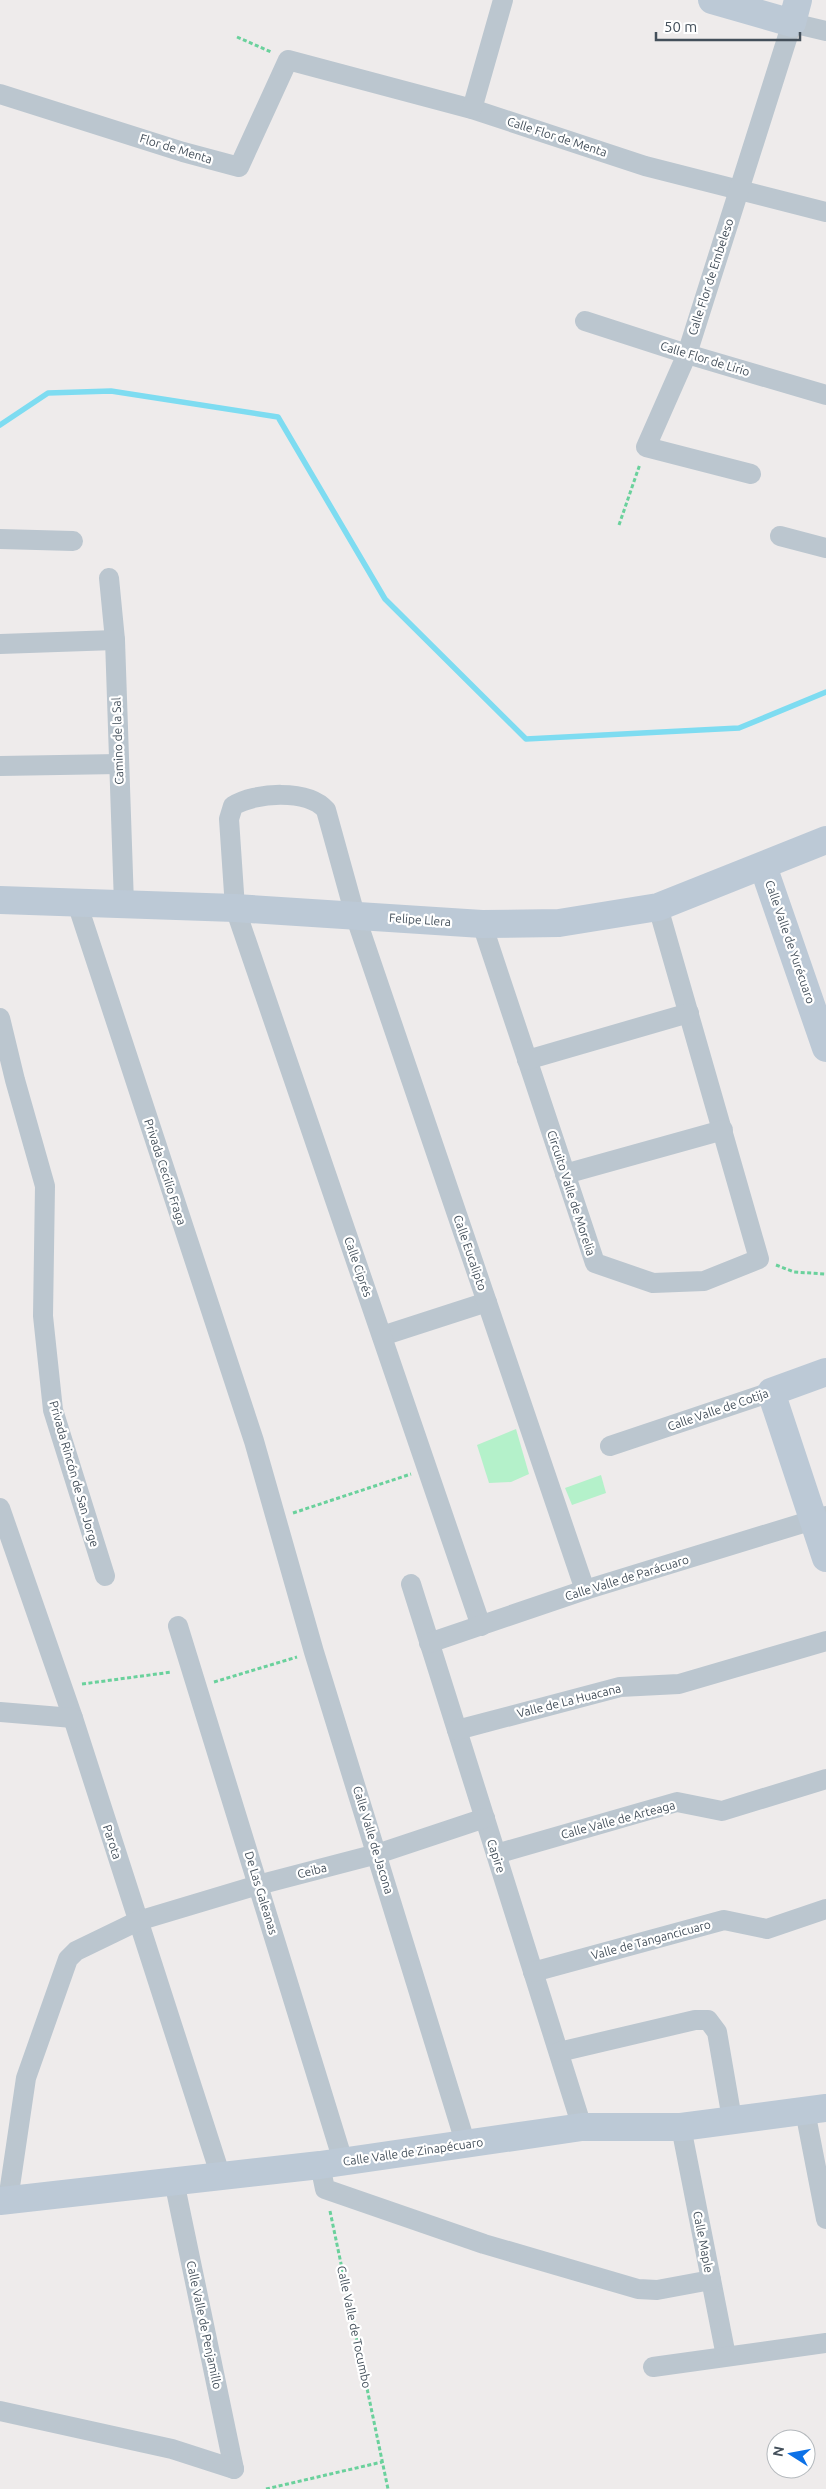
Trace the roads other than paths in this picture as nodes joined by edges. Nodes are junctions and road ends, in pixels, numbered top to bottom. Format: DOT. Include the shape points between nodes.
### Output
graph roads {
  1 [pos="502,0"];
  2 [pos="712,0"];
  3 [pos="795,11"];
  4 [pos="826,31"];
  5 [pos="288,60"];
  6 [pos="0,94"];
  7 [pos="472,109"];
  8 [pos="740,189"];
  9 [pos="826,212"];
  10 [pos="585,321"];
  11 [pos="687,354"];
  12 [pos="826,395"];
  13 [pos="751,474"];
  14 [pos="780,536"];
  15 [pos="0,539"];
  16 [pos="73,541"];
  17 [pos="826,548"];
  18 [pos="109,578"];
  19 [pos="115,640"];
  20 [pos="0,644"];
  21 [pos="119,764"];
  22 [pos="0,766"];
  23 [pos="826,840"];
  24 [pos="763,866"];
  25 [pos="0,900"];
  26 [pos="77,903"];
  27 [pos="124,904"];
  28 [pos="658,907"];
  29 [pos="235,908"];
  30 [pos="355,915"];
  31 [pos="482,924"];
  32 [pos="689,1013"];
  33 [pos="0,1018"];
  34 [pos="825,1042"];
  35 [pos="527,1060"];
  36 [pos="723,1130"];
  37 [pos="565,1174"];
  38 [pos="487,1302"];
  39 [pos="382,1336"];
  40 [pos="826,1372"];
  41 [pos="771,1392"];
  42 [pos="610,1446"];
  43 [pos="0,1508"];
  44 [pos="276,1518"];
  45 [pos="820,1518"];
  46 [pos="826,1558"];
  47 [pos="105,1576"];
  48 [pos="411,1584"];
  49 [pos="585,1590"];
  50 [pos="178,1626"];
  51 [pos="481,1626"];
  52 [pos="826,1641"];
  53 [pos="429,1643"];
  54 [pos="0,1712"];
  55 [pos="73,1718"];
  56 [pos="457,1730"];
  57 [pos="826,1779"];
  58 [pos="484,1818"];
  59 [pos="378,1854"];
  60 [pos="496,1854"];
  61 [pos="258,1885"];
  62 [pos="826,1909"];
  63 [pos="138,1921"];
  64 [pos="533,1972"];
  65 [pos="559,2052"];
  66 [pos="815,2110"];
  67 [pos="732,2120"];
  68 [pos="681,2127"];
  69 [pos="582,2128"];
  70 [pos="466,2145"];
  71 [pos="330,2172"];
  72 [pos="221,2177"];
  73 [pos="174,2181"];
  74 [pos="4,2200"];
  75 [pos="826,2219"];
  76 [pos="711,2280"];
  77 [pos="826,2343"];
  78 [pos="726,2356"];
  79 [pos="652,2367"];
  80 [pos="0,2411"];
  1 -- 7 [label="street"];
  2 -- 3 [label="street"];
  3 -- 4 [label="street"];
  3 -- 8 [label="street, Calle Flor de Embeleso"];
  5 -- 6 [label="street, Flor de Menta" via="239,167"];
  5 -- 7 [label="street, Calle Flor de Menta"];
  7 -- 8 [label="street, Calle Flor de Menta" via="645,166"];
  8 -- 9 [label="street, Calle Flor de Menta"];
  8 -- 11 [label="street, Calle Flor de Embeleso"];
  10 -- 11 [label="street, Calle Flor de Lirio"];
  11 -- 12 [label="street, Calle Flor de Lirio"];
  11 -- 13 [label="street, Calle Flor de Embeleso" via="646,447"];
  14 -- 17 [label="street"];
  15 -- 16 [label="street"];
  18 -- 19 [label="street, Camino de la Sal"];
  19 -- 20 [label="street"];
  19 -- 21 [label="street, Camino de la Sal"];
  21 -- 22 [label="street"];
  21 -- 27 [label="street, Camino de la Sal"];
  23 -- 24 [label="street, Felipe Llera"];
  24 -- 28 [label="street, Felipe Llera"];
  24 -- 34 [label="street, Calle Valle de Yurécuaro"];
  25 -- 26 [label="street, Felipe Llera"];
  26 -- 27 [label="street, Felipe Llera"];
  26 -- 44 [label="street, Privada Cecilio Fraga" via="254,1441"];
  27 -- 29 [label="street, Felipe Llera"];
  28 -- 31 [label="street, Felipe Llera" via="559,922"];
  28 -- 32 [label="street"];
  29 -- 30 [label="street, Felipe Llera"];
  29 -- 30 [label="street, Calle Ciprés" via="229,819 233,806 242,800 278,794 320,803 326,810"];
  29 -- 39 [label="street, Calle Ciprés"];
  30 -- 31 [label="street, Felipe Llera"];
  30 -- 38 [label="street, Calle Eucalipto"];
  31 -- 35 [label="street, Circuito Valle de Morelia"];
  32 -- 35 [label="street"];
  32 -- 36 [label="street"];
  33 -- 47 [label="street, Privada Rincón de San Jorge" via="45,1186 43,1316 53,1410"];
  35 -- 37 [label="street, Circuito Valle de Morelia"];
  36 -- 37 [label="street"];
  36 -- 37 [label="street, Circuito Valle de Morelia" via="760,1259 704,1281 654,1283 595,1263"];
  38 -- 39 [label="street"];
  38 -- 49 [label="street, Calle Eucalipto"];
  39 -- 51 [label="street, Calle Ciprés"];
  40 -- 41 [label="street, Calle Valle de Cotija"];
  41 -- 42 [label="street, Calle Valle de Cotija"];
  41 -- 45 [label="street"];
  43 -- 55 [label="street, Parota"];
  44 -- 59 [label="street, Calle Valle de Jacona" via="314,1652"];
  45 -- 46 [label="street"];
  45 -- 49 [label="street, Calle Valle de Parácuaro"];
  48 -- 53 [label="street, Capire"];
  49 -- 51 [label="street, Calle Valle de Parácuaro"];
  50 -- 61 [label="street, De Las Galeanas"];
  51 -- 53 [label="street, Calle Valle de Parácuaro"];
  52 -- 56 [label="street, Valle de La Huacana" via="679,1684 620,1687"];
  53 -- 56 [label="street, Capire"];
  54 -- 55 [label="street"];
  55 -- 63 [label="street, Parota"];
  56 -- 58 [label="street, Capire"];
  57 -- 60 [label="street, Calle Valle de Arteaga" via="722,1811 677,1802"];
  58 -- 59 [label="street, Ceiba"];
  58 -- 60 [label="street, Capire"];
  59 -- 61 [label="street, Ceiba"];
  59 -- 70 [label="street, Calle Valle de Jacona"];
  60 -- 64 [label="street, Capire"];
  61 -- 63 [label="street, Ceiba"];
  61 -- 71 [label="street, De Las Galeanas"];
  62 -- 64 [label="street, Valle de Tangancicuaro" via="767,1929 724,1920"];
  63 -- 72 [label="street, Parota"];
  63 -- 74 [label="street, Ceiba" via="76,1951 68,1959 26,2078"];
  64 -- 65 [label="street, Capire"];
  65 -- 67 [label="street" via="695,2020 708,2020 717,2032"];
  65 -- 69 [label="street, Capire"];
  66 -- 67 [label="street, Calle Valle de Zinapécuaro"];
  66 -- 75 [label="street"];
  67 -- 68 [label="street, Calle Valle de Zinapécuaro"];
  68 -- 69 [label="street, Calle Valle de Zinapécuaro"];
  68 -- 76 [label="street, Calle Maple"];
  69 -- 70 [label="street, Calle Valle de Zinapécuaro"];
  70 -- 71 [label="street, Calle Valle de Zinapécuaro"];
  71 -- 72 [label="street, Calle Valle de Zinapécuaro"];
  71 -- 76 [label="street" via="484,2244 638,2289 657,2290"];
  72 -- 73 [label="street, Calle Valle de Zinapécuaro"];
  73 -- 74 [label="street, Calle Valle de Zinapécuaro"];
  73 -- 80 [label="street, Calle Valle de Penjamillo" via="234,2469 172,2449"];
  76 -- 78 [label="street, Calle Maple"];
  77 -- 78 [label="street"];
  78 -- 79 [label="street"];
}
